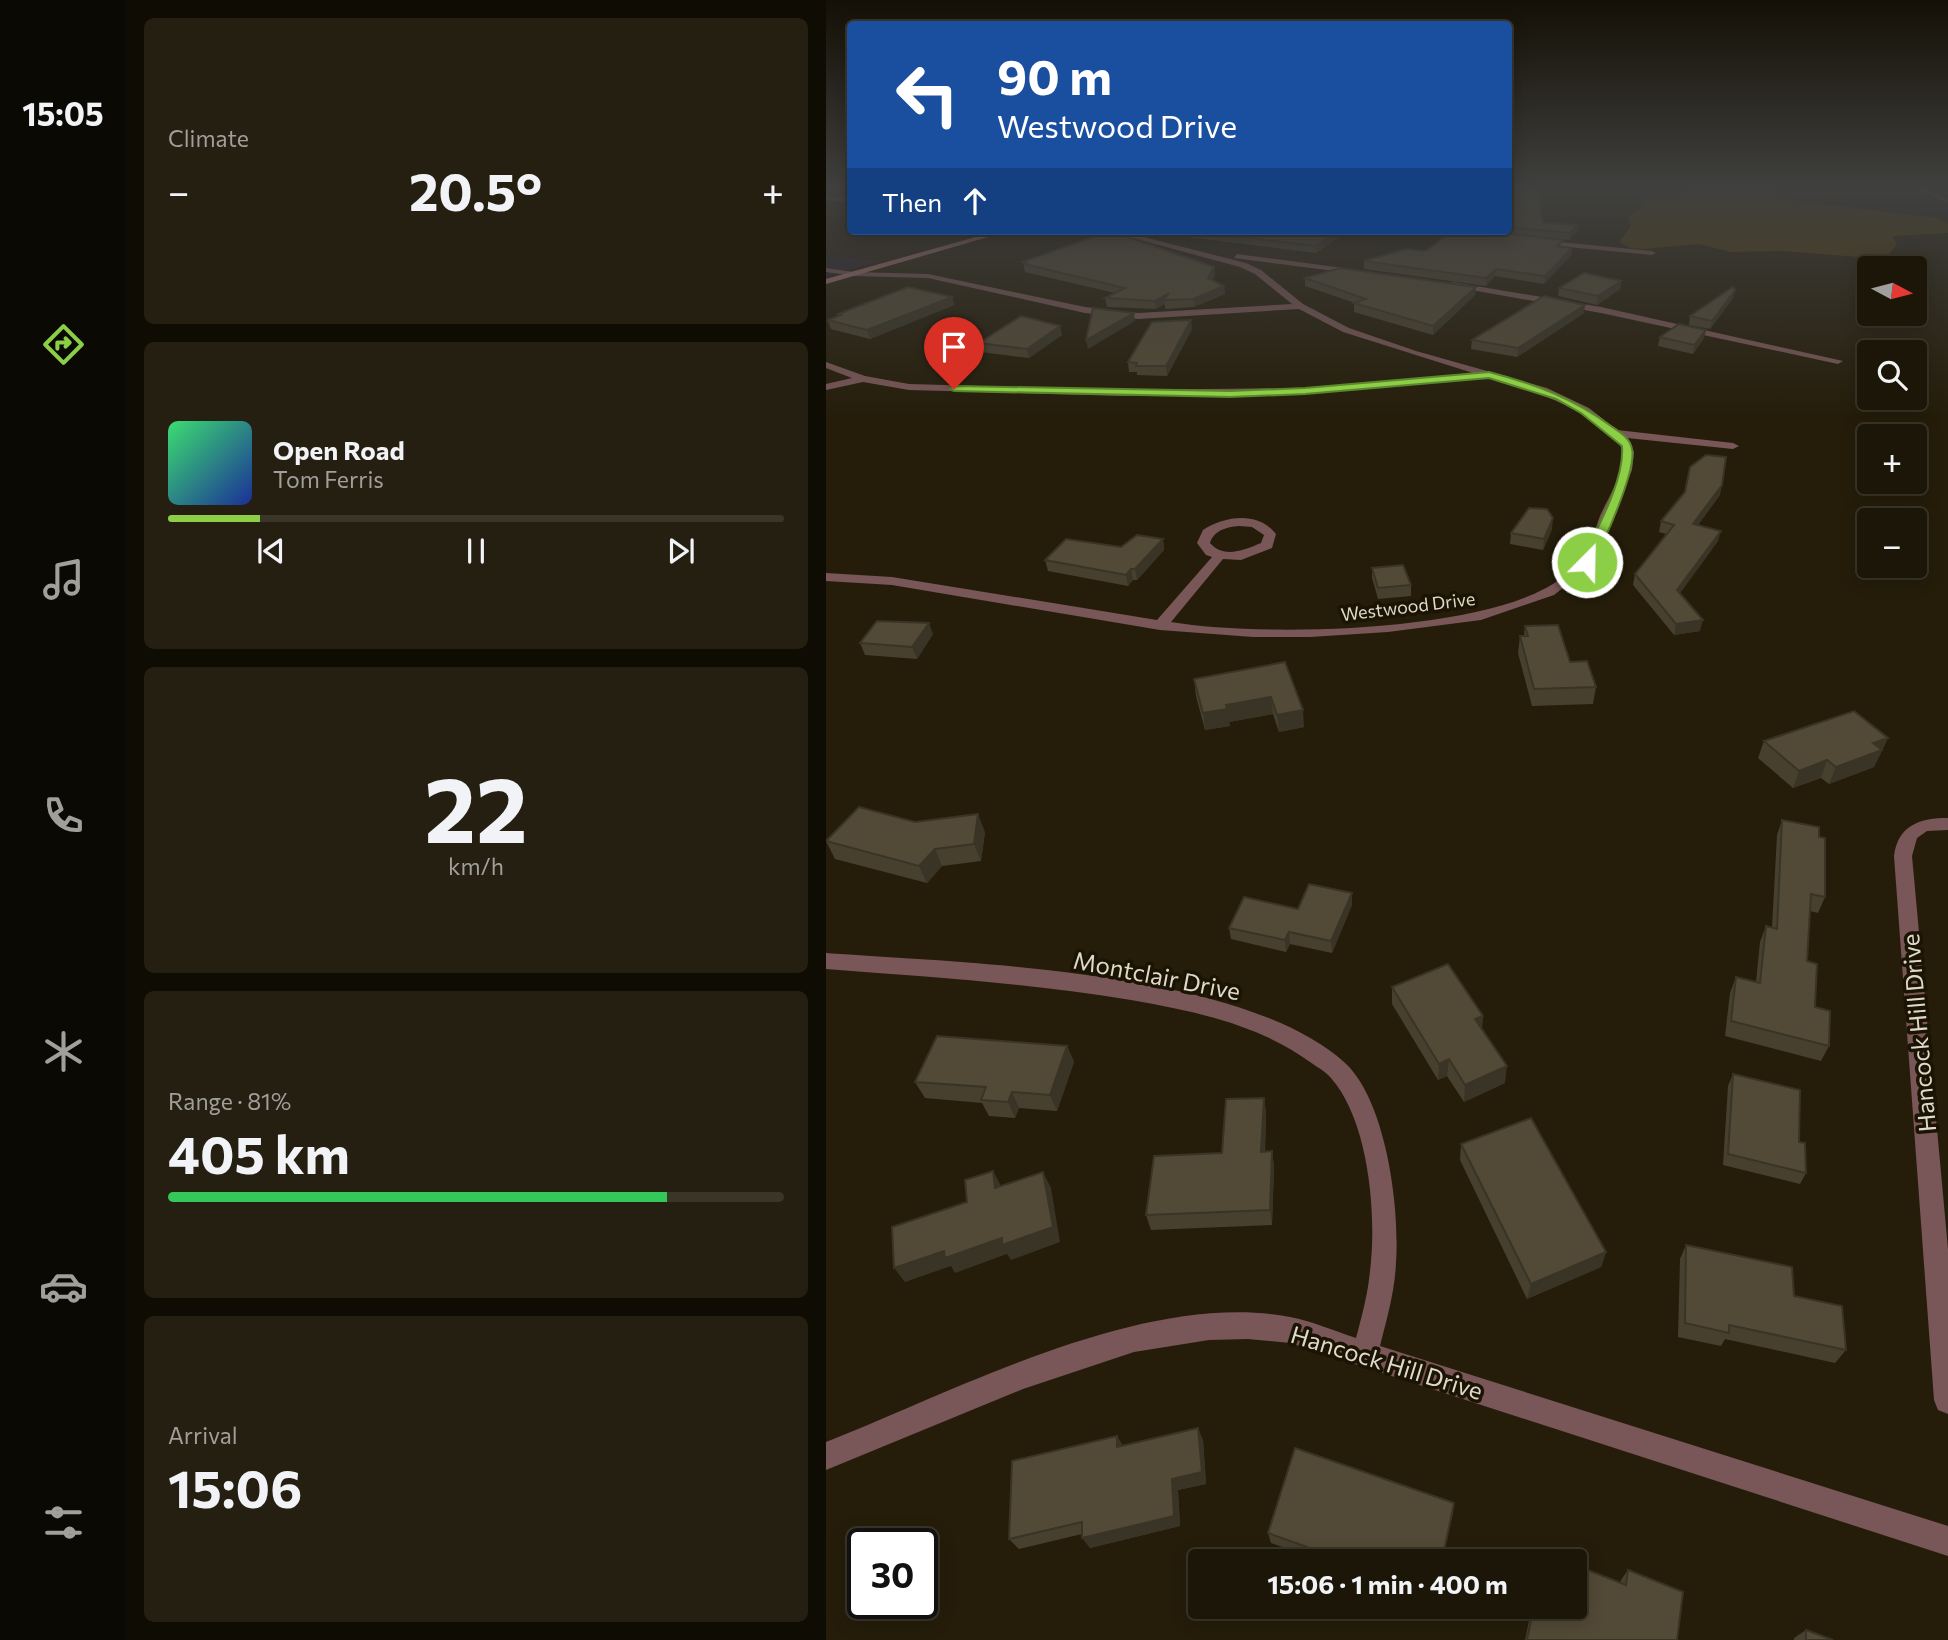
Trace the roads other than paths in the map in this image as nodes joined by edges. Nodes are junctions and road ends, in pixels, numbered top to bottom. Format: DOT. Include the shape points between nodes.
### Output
graph roads {
  1 [pos="891,264"];
  2 [pos="911,264"];
  3 [pos="1236,264"];
  4 [pos="1293,264"];
  5 [pos="826,270"];
  6 [pos="854,274"];
  7 [pos="1372,274"];
  8 [pos="928,276"];
  9 [pos="826,282"];
  10 [pos="1447,284"];
  11 [pos="1300,306"];
  12 [pos="1838,361"];
  13 [pos="826,365"];
  14 [pos="1489,375"];
  15 [pos="863,379"];
  16 [pos="826,387"];
  17 [pos="1614,433"];
  18 [pos="1733,446"];
  19 [pos="1220,555"];
  20 [pos="826,577"];
  21 [pos="1160,626"];
  22 [pos="1948,824"];
  23 [pos="826,961"];
  24 [pos="1364,1354"];
  25 [pos="1948,1400"];
  26 [pos="826,1456"];
  27 [pos="1948,1541"];
  1 -- 6 [label="main road"];
  2 -- 8 [label="street"];
  3 -- 11 [label="street, Westwood Drive" via="1251,268"];
  4 -- 7 [label="street"];
  5 -- 6 [label="lane"];
  6 -- 8 [label="street"];
  6 -- 9 [label="main road"];
  8 -- 11 [label="street" via="1126,315"];
  10 -- 12 [label="street" via="1601,310"];
  11 -- 14 [label="street, Westwood Drive" via="1358,335"];
  13 -- 15 [label="street"];
  14 -- 15 [label="street" via="1305,391 1202,394 909,387"];
  14 -- 17 [label="street, Westwood Drive" via="1559,397"];
  15 -- 16 [label="street"];
  17 -- 18 [label="street"];
  17 -- 21 [label="street, Westwood Drive" via="1627,446 1627,465 1587,562 1549,592 1529,601 1459,620 1351,631 1253,633"];
  19 -- 19 [label="street" via="1252,553 1267,545 1270,534 1252,523 1221,525 1203,538 1206,548"];
  19 -- 21 [label="street"];
  20 -- 21 [label="street, Westwood Drive" via="892,581"];
  22 -- 25 [label="street, Hancock Hill Drive" via="1912,832 1904,843 1903,856"];
  23 -- 24 [label="street, Montclair Drive" via="1138,993 1280,1031 1320,1055 1338,1071 1358,1105 1373,1145 1380,1183 1384,1262"];
  24 -- 26 [label="street, Hancock Hill Drive" via="1290,1331 1253,1325 1160,1331 1058,1361"];
  24 -- 27 [label="street, Hancock Hill Drive"];
}
